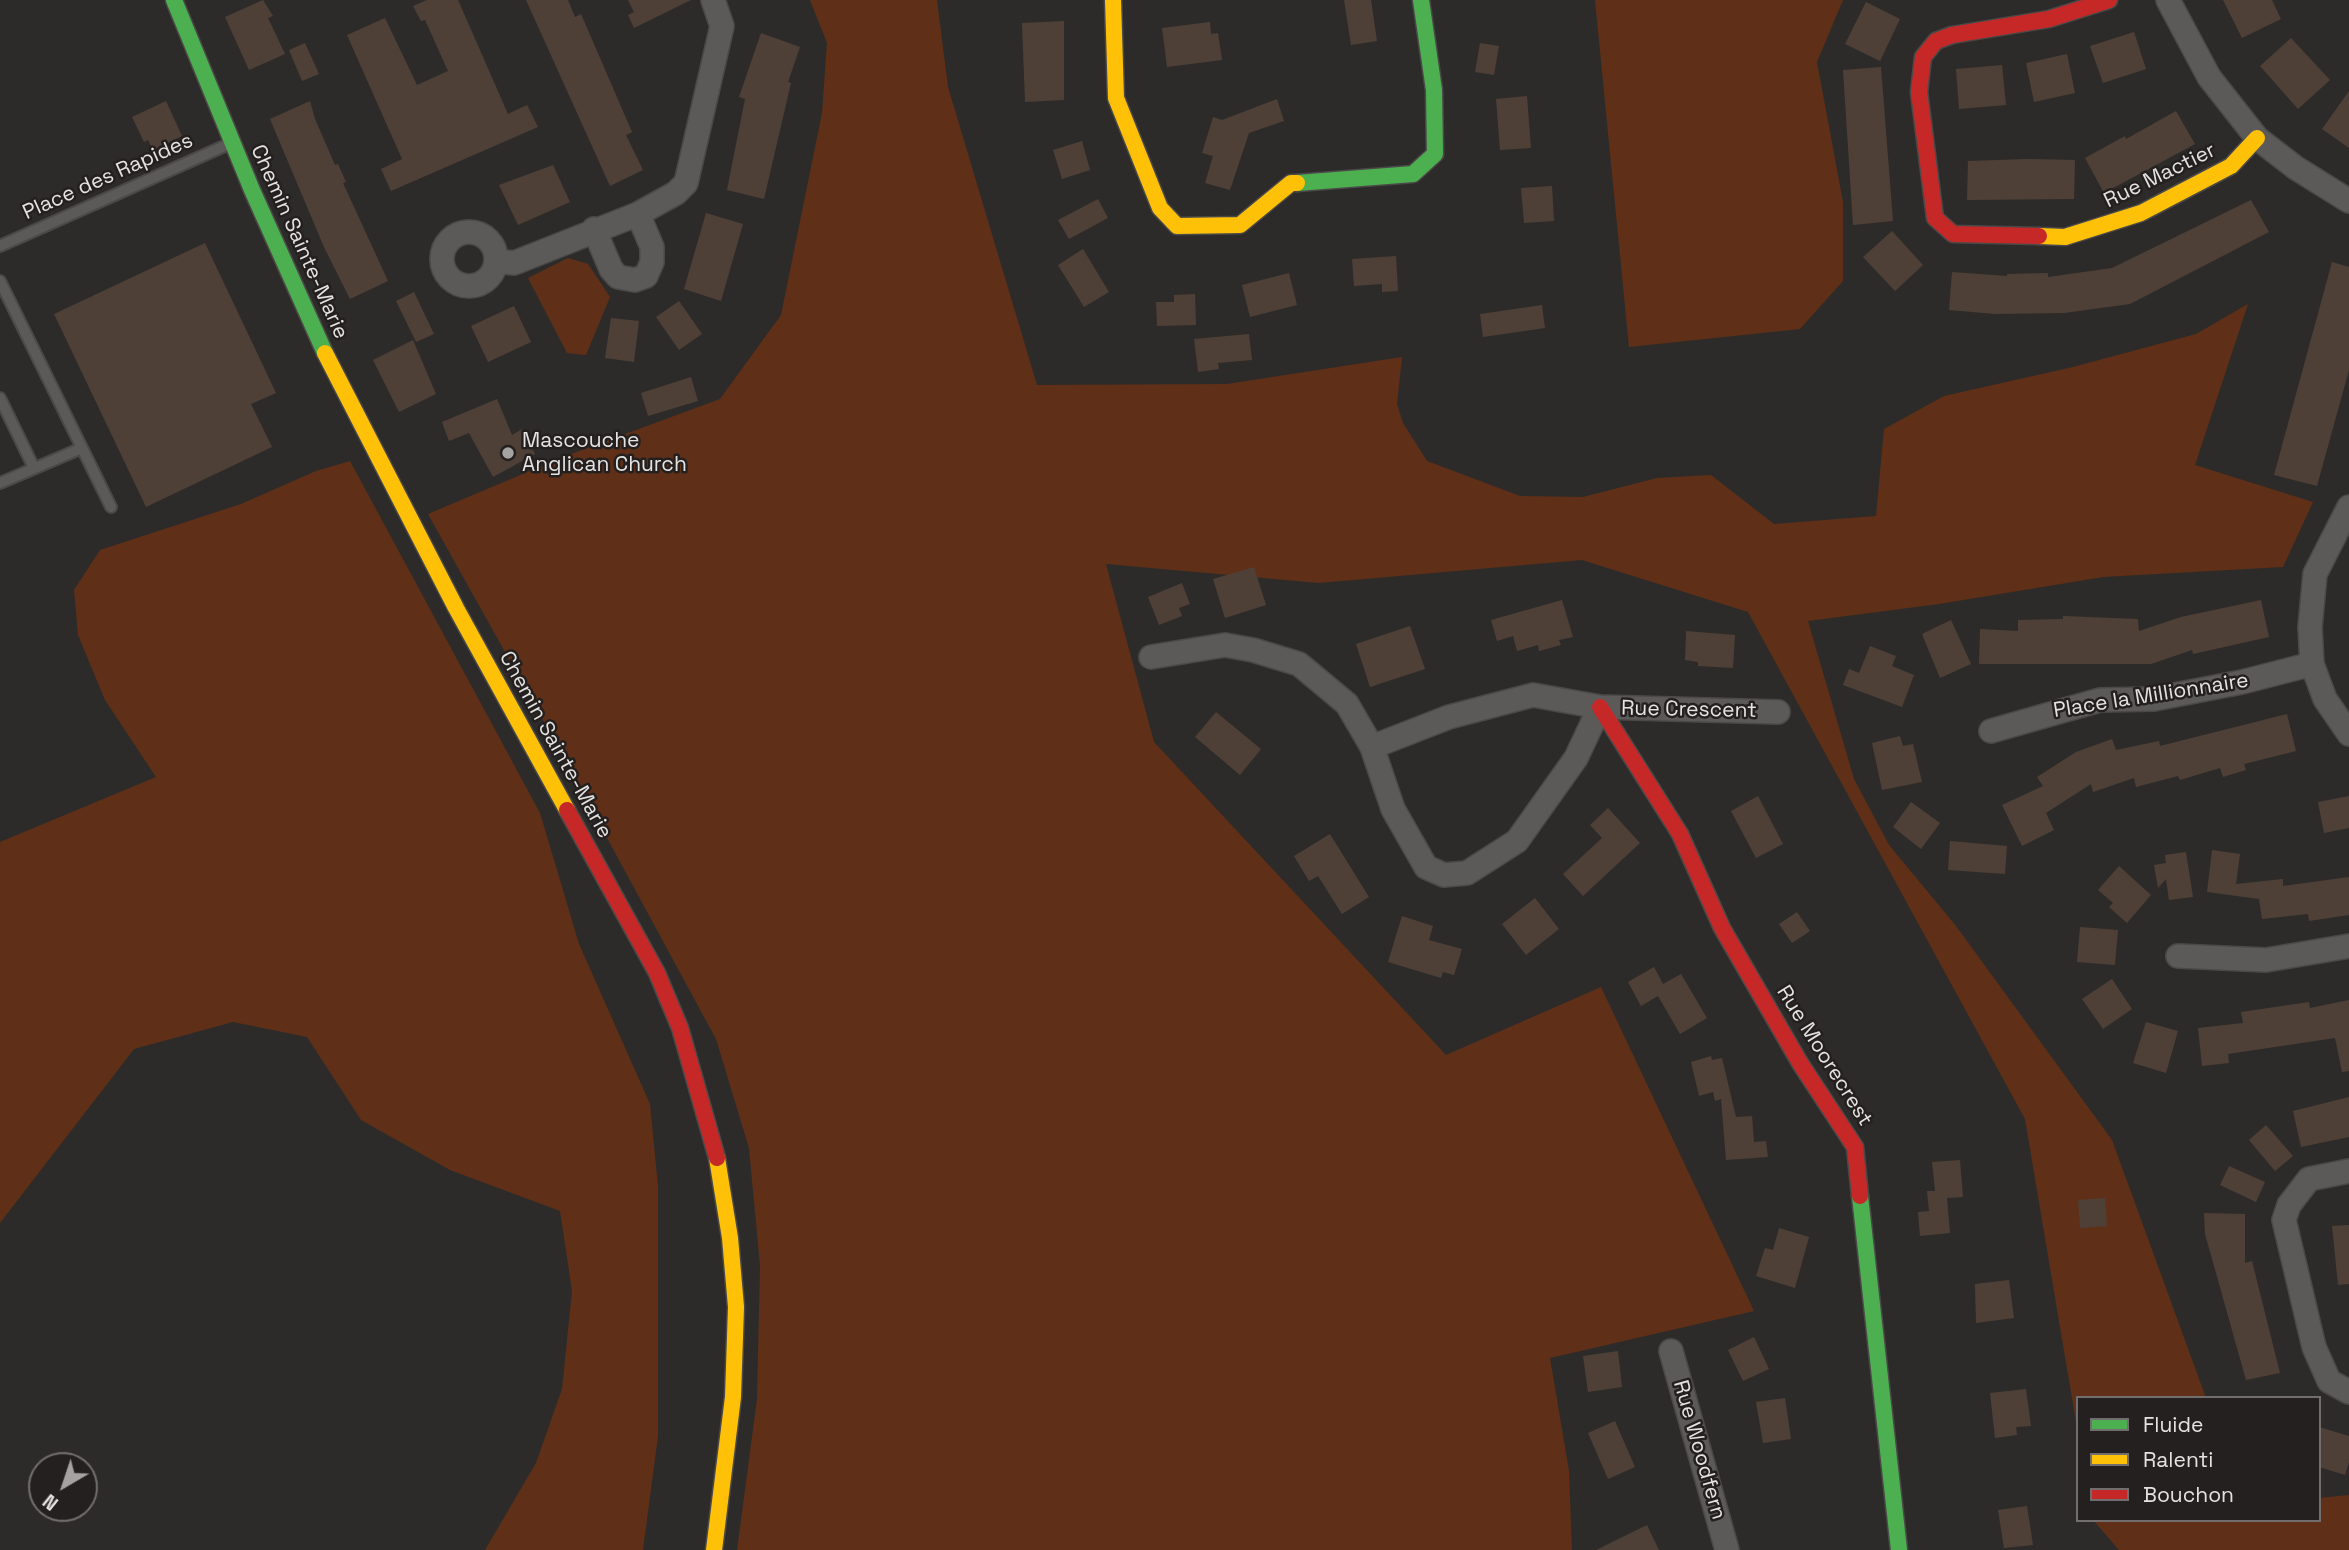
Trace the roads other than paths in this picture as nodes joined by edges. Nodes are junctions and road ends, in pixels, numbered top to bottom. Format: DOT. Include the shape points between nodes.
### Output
graph roads {
  1 [pos="174,0"];
  2 [pos="713,0"];
  3 [pos="1113,0"];
  4 [pos="1421,0"];
  5 [pos="2109,0"];
  6 [pos="2168,0"];
  7 [pos="2257,138"];
  8 [pos="232,143"];
  9 [pos="2349,201"];
  10 [pos="638,214"];
  11 [pos="594,229"];
  12 [pos="0,246"];
  13 [pos="496,261"];
  14 [pos="0,281"];
  15 [pos="0,398"];
  16 [pos="82,448"];
  17 [pos="34,468"];
  18 [pos="0,483"];
  19 [pos="111,507"];
  20 [pos="2349,507"];
  21 [pos="1151,657"];
  22 [pos="2312,664"];
  23 [pos="1600,707"];
  24 [pos="1778,712"];
  25 [pos="1991,731"];
  26 [pos="2349,734"];
  27 [pos="1372,747"];
  28 [pos="2349,946"];
  29 [pos="2178,956"];
  30 [pos="2349,1171"];
  31 [pos="1671,1351"];
  32 [pos="2349,1392"];
  33 [pos="714,1550"];
  34 [pos="1727,1550"];
  35 [pos="1899,1550"];
  1 -- 8 [label="street, Chemin Sainte-Marie"];
  2 -- 10 [label="street" via="722,26 686,183"];
  3 -- 4 [label="street" via="1116,98 1160,208 1177,226 1240,225 1291,183 1413,174 1434,154 1434,90"];
  5 -- 7 [label="street, Rue Mactier" via="2049,19 1952,35 1936,41 1923,57 1919,92 1935,218 1953,234 2065,237 2141,213 2231,166"];
  6 -- 7 [label="street" via="2209,77"];
  7 -- 9 [label="street"];
  8 -- 12 [label="lane, Place des Rapides"];
  8 -- 33 [label="street, Chemin Sainte-Marie" via="359,422 657,973 680,1028 717,1156 736,1307 733,1396"];
  10 -- 11 [label="street"];
  10 -- 11 [label="street" via="652,247 646,276 618,277"];
  11 -- 13 [label="street" via="514,263"];
  14 -- 16 [label="lane"];
  15 -- 17 [label="lane"];
  16 -- 17 [label="lane"];
  16 -- 19 [label="lane"];
  17 -- 18 [label="lane"];
  20 -- 22 [label="street" via="2315,574"];
  21 -- 27 [label="street, Rue Crescent" via="1225,645 1298,664 1347,704"];
  22 -- 25 [label="street, Place la Millionnaire" via="2154,699 2100,700"];
  22 -- 26 [label="street" via="2325,699"];
  23 -- 24 [label="street, Rue Crescent"];
  23 -- 27 [label="street, Rue Crescent" via="1533,695 1449,717"];
  23 -- 27 [label="street, Rue Crescent" via="1576,758 1517,841 1466,873 1444,875 1426,867 1393,809"];
  23 -- 35 [label="street, Rue Moorecrest" via="1680,834 1722,928 1855,1147"];
  28 -- 29 [label="street" via="2266,960"];
  30 -- 32 [label="street" via="2309,1180 2289,1205 2284,1220 2314,1347 2329,1381"];
  31 -- 34 [label="street, Rue Woodfern"];
}
